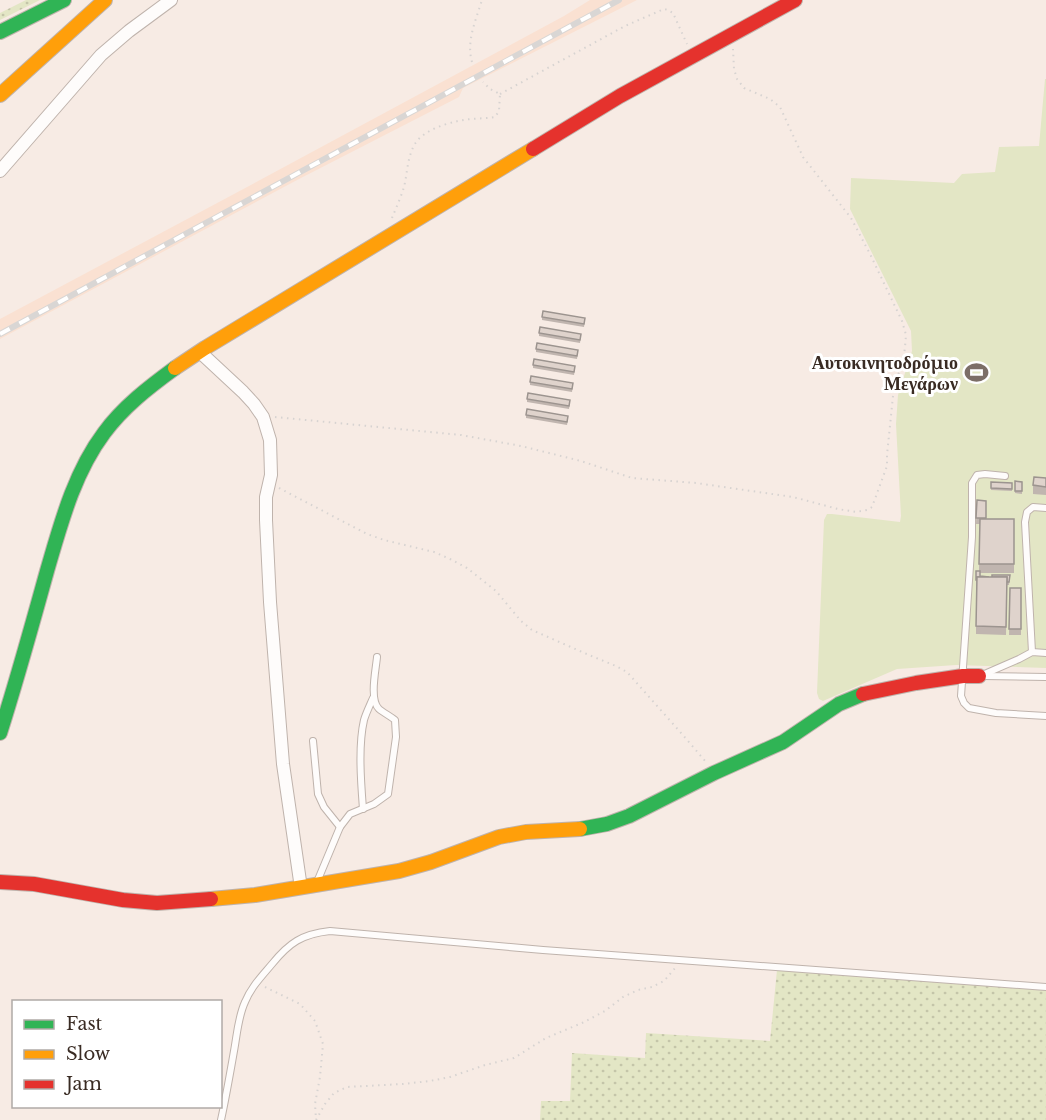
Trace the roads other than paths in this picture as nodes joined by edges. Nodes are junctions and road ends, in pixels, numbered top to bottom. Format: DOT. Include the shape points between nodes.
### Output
graph roads {
  1 [pos="64,0"];
  2 [pos="105,0"];
  3 [pos="171,0"];
  4 [pos="795,0"];
  5 [pos="0,32"];
  6 [pos="0,96"];
  7 [pos="2,164"];
  8 [pos="200,352"];
  9 [pos="1005,476"];
  10 [pos="1046,508"];
  11 [pos="1032,652"];
  12 [pos="1046,652"];
  13 [pos="377,657"];
  14 [pos="963,676"];
  15 [pos="980,676"];
  16 [pos="1046,677"];
  17 [pos="373,698"];
  18 [pos="1046,716"];
  19 [pos="0,733"];
  20 [pos="314,741"];
  21 [pos="363,809"];
  22 [pos="340,827"];
  23 [pos="0,882"];
  24 [pos="316,886"];
  25 [pos="301,888"];
  26 [pos="1046,987"];
  27 [pos="221,1120"];
  1 -- 5 [label="main road"];
  2 -- 6 [label="main road"];
  3 -- 7 [label="street" via="101,55"];
  4 -- 8 [label="main road" via="620,96"];
  8 -- 19 [label="main road" via="130,403 104,433 83,468 53,550"];
  8 -- 25 [label="street" via="243,392 263,417 270,440 267,557 283,764"];
  9 -- 14 [label="lane" via="976,475 972,483"];
  10 -- 11 [label="lane" via="1033,507 1025,522"];
  11 -- 12 [label="lane"];
  11 -- 15 [label="lane"];
  13 -- 17 [label="lane"];
  14 -- 15 [label="main road"];
  14 -- 18 [label="lane" via="962,696 969,708"];
  14 -- 24 [label="main road" via="866,692 839,704 783,742 608,824 514,833 399,871"];
  15 -- 16 [label="lane"];
  17 -- 21 [label="lane" via="364,720 362,742"];
  17 -- 21 [label="lane" via="377,708 394,720 396,737 388,794"];
  20 -- 22 [label="lane" via="318,794"];
  21 -- 22 [label="lane" via="350,814"];
  22 -- 24 [label="lane"];
  23 -- 25 [label="main road" via="34,884 141,903"];
  24 -- 25 [label="main road"];
  26 -- 27 [label="lane" via="315,932 281,953 245,1001"];
}
